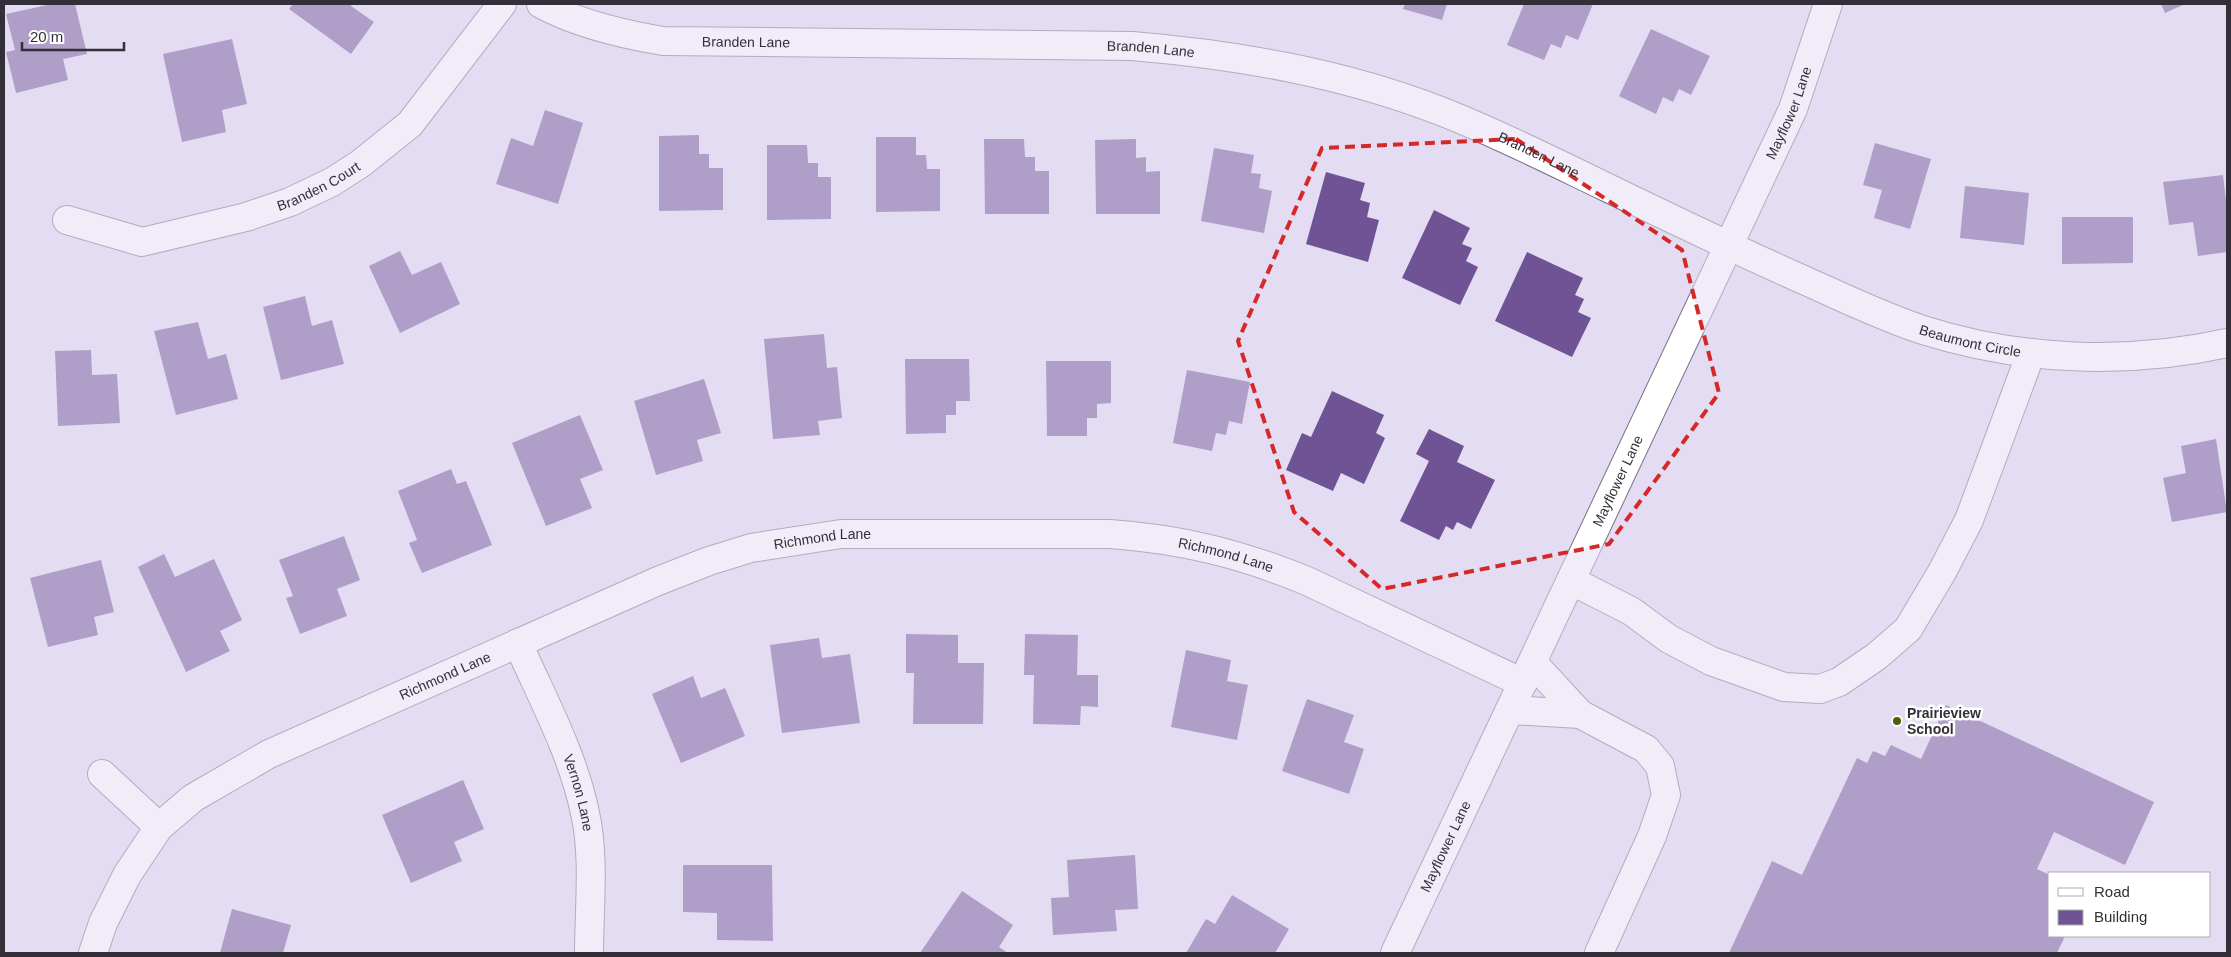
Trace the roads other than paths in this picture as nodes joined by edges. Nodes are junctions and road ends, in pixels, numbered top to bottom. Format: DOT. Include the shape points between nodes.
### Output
graph roads {
  1 [pos="502,4"];
  2 [pos="541,4"];
  3 [pos="1828,4"];
  4 [pos="67,220"];
  5 [pos="1730,247"];
  6 [pos="2227,343"];
  7 [pos="2031,353"];
  8 [pos="1572,581"];
  9 [pos="518,643"];
  10 [pos="1528,673"];
  11 [pos="1511,710"];
  12 [pos="1580,714"];
  13 [pos="102,774"];
  14 [pos="159,827"];
  15 [pos="93,953"];
  16 [pos="589,953"];
  17 [pos="1395,953"];
  18 [pos="1599,953"];
  1 -- 4 [label="street, Branden Court" via="410,124 332,182 290,202 246,217 142,242"];
  2 -- 5 [label="street, Branden Lane" via="591,25 663,41 1132,46 1203,52 1273,63 1358,83 1442,112 1529,150"];
  3 -- 5 [label="street, Mayflower Lane" via="1793,109"];
  5 -- 7 [label="street, Beaumont Circle" via="1917,328"];
  5 -- 8 [label="street, Mayflower Lane"];
  6 -- 7 [label="street, Beaumont Circle" via="2148,355 2081,357"];
  7 -- 8 [label="street" via="1969,520 1942,572 1908,629 1877,656 1839,682 1820,689 1784,687 1711,660 1669,639 1631,611"];
  8 -- 10 [label="street, Mayflower Lane"];
  9 -- 10 [label="street, Richmond Lane" via="709,561 751,548 800,539 874,532 1110,534 1214,548 1273,567"];
  9 -- 14 [label="street, Richmond Lane" via="268,754 193,798"];
  9 -- 16 [label="street, Vernon Lane" via="565,751 586,814"];
  10 -- 11 [label="street, Mayflower Lane"];
  10 -- 12 [label="street"];
  11 -- 12 [label="street"];
  11 -- 17 [label="street, Mayflower Lane"];
  12 -- 18 [label="street" via="1646,749 1660,766 1666,795 1652,836"];
  13 -- 14 [label="street"];
  14 -- 15 [label="street, Richmond Lane" via="127,875 103,923"];
}
